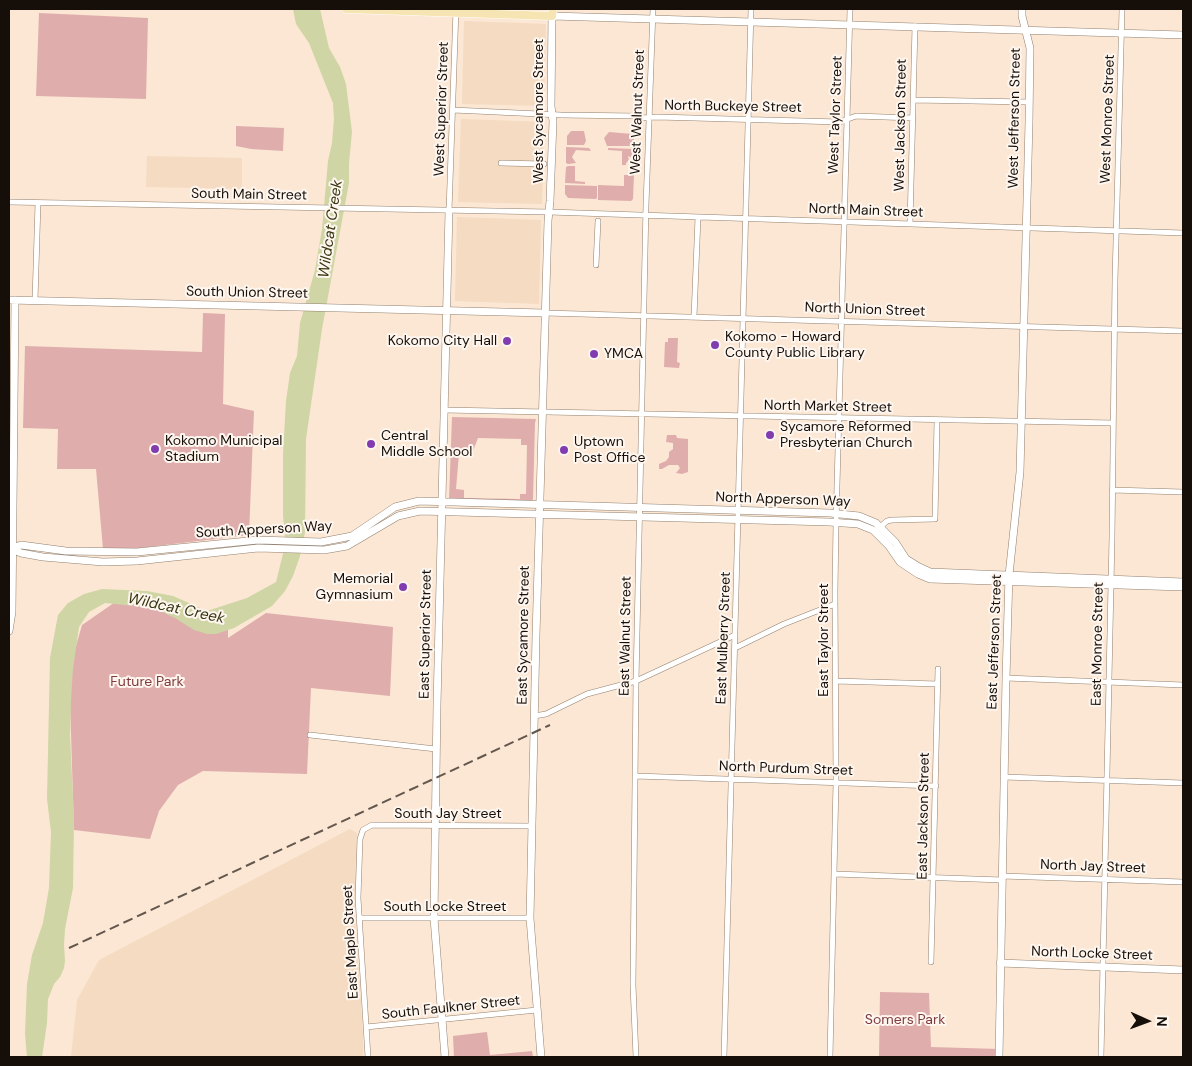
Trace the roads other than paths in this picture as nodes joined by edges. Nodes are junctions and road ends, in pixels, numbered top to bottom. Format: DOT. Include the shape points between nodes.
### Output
graph roads {
  1 [pos="346,9"];
  2 [pos="527,9"];
  3 [pos="653,9"];
  4 [pos="751,9"];
  5 [pos="850,9"];
  6 [pos="1022,9"];
  7 [pos="1122,9"];
  8 [pos="456,10"];
  9 [pos="552,12"];
  10 [pos="515,15"];
  11 [pos="652,19"];
  12 [pos="751,21"];
  13 [pos="850,24"];
  14 [pos="915,26"];
  15 [pos="1025,30"];
  16 [pos="1121,32"];
  17 [pos="1183,35"];
  18 [pos="913,100"];
  19 [pos="1029,102"];
  20 [pos="453,110"];
  21 [pos="552,114"];
  22 [pos="650,116"];
  23 [pos="913,118"];
  24 [pos="748,119"];
  25 [pos="847,120"];
  26 [pos="501,164"];
  27 [pos="544,164"];
  28 [pos="9,202"];
  29 [pos="38,203"];
  30 [pos="450,210"];
  31 [pos="549,212"];
  32 [pos="646,216"];
  33 [pos="698,218"];
  34 [pos="746,219"];
  35 [pos="598,221"];
  36 [pos="844,222"];
  37 [pos="910,224"];
  38 [pos="1025,228"];
  39 [pos="1116,231"];
  40 [pos="1183,233"];
  41 [pos="596,265"];
  42 [pos="12,300"];
  43 [pos="35,300"];
  44 [pos="447,311"];
  45 [pos="545,314"];
  46 [pos="644,316"];
  47 [pos="694,317"];
  48 [pos="744,318"];
  49 [pos="842,321"];
  50 [pos="1023,326"];
  51 [pos="1115,329"];
  52 [pos="1183,331"];
  53 [pos="444,410"];
  54 [pos="542,412"];
  55 [pos="642,414"];
  56 [pos="741,417"];
  57 [pos="839,419"];
  58 [pos="937,420"];
  59 [pos="1021,422"];
  60 [pos="1113,423"];
  61 [pos="11,425"];
  62 [pos="1112,490"];
  63 [pos="1183,492"];
  64 [pos="442,502"];
  65 [pos="540,505"];
  66 [pos="639,508"];
  67 [pos="738,510"];
  68 [pos="442,511"];
  69 [pos="836,513"];
  70 [pos="539,514"];
  71 [pos="639,517"];
  72 [pos="738,519"];
  73 [pos="836,522"];
  74 [pos="881,526"];
  75 [pos="876,532"];
  76 [pos="320,546"];
  77 [pos="10,548"];
  78 [pos="1009,579"];
  79 [pos="1111,582"];
  80 [pos="1183,582"];
  81 [pos="1183,587"];
  82 [pos="835,604"];
  83 [pos="9,631"];
  84 [pos="735,634"];
  85 [pos="735,648"];
  86 [pos="938,669"];
  87 [pos="1006,678"];
  88 [pos="835,680"];
  89 [pos="636,681"];
  90 [pos="1109,682"];
  91 [pos="938,684"];
  92 [pos="1183,685"];
  93 [pos="534,716"];
  94 [pos="310,735"];
  95 [pos="436,749"];
  96 [pos="635,776"];
  97 [pos="1004,777"];
  98 [pos="731,779"];
  99 [pos="1106,781"];
  100 [pos="836,782"];
  101 [pos="1183,783"];
  102 [pos="936,786"];
  103 [pos="435,826"];
  104 [pos="532,826"];
  105 [pos="365,828"];
  106 [pos="835,874"];
  107 [pos="934,877"];
  108 [pos="1002,878"];
  109 [pos="1105,879"];
  110 [pos="1183,882"];
  111 [pos="359,918"];
  112 [pos="434,918"];
  113 [pos="530,918"];
  114 [pos="931,962"];
  115 [pos="1000,963"];
  116 [pos="1103,967"];
  117 [pos="1183,970"];
  118 [pos="537,1010"];
  119 [pos="442,1019"];
  120 [pos="366,1027"];
  121 [pos="368,1057"];
  122 [pos="445,1057"];
  123 [pos="541,1057"];
  124 [pos="636,1057"];
  125 [pos="724,1057"];
  126 [pos="830,1057"];
  127 [pos="999,1057"];
  128 [pos="1101,1057"];
  1 -- 8 [label="main road"];
  2 -- 10 [label="main road"];
  3 -- 11 [label="street, West Walnut Street"];
  4 -- 12 [label="street, East Mulberry Street"];
  5 -- 13 [label="street, West Taylor Street"];
  6 -- 15 [label="main road, West Jefferson Street"];
  7 -- 16 [label="street, West Monroe Street"];
  8 -- 10 [label="main road"];
  8 -- 20 [label="street, West Superior Street"];
  9 -- 10 [label="main road"];
  9 -- 11 [label="main road"];
  9 -- 21 [label="main road, West Sycamore Street"];
  11 -- 12 [label="main road"];
  11 -- 22 [label="street, West Walnut Street"];
  12 -- 13 [label="main road"];
  12 -- 24 [label="street, East Mulberry Street"];
  13 -- 14 [label="main road"];
  13 -- 25 [label="street, West Taylor Street"];
  14 -- 15 [label="main road"];
  14 -- 18 [label="street, West Jackson Street"];
  15 -- 16 [label="main road"];
  15 -- 19 [label="main road, West Jefferson Street" via="1030,48"];
  16 -- 17 [label="main road"];
  16 -- 39 [label="street, West Monroe Street"];
  18 -- 19 [label="street"];
  18 -- 23 [label="street, West Jackson Street"];
  19 -- 38 [label="main road, West Jefferson Street"];
  20 -- 21 [label="street, North Buckeye Street"];
  20 -- 30 [label="street, West Superior Street"];
  21 -- 22 [label="street, North Buckeye Street"];
  21 -- 31 [label="main road, West Sycamore Street"];
  22 -- 24 [label="street, North Buckeye Street"];
  22 -- 32 [label="street, West Walnut Street"];
  23 -- 25 [label="street, North Buckeye Street" via="856,116"];
  23 -- 37 [label="street, West Jackson Street"];
  24 -- 25 [label="street, North Buckeye Street"];
  24 -- 34 [label="street, East Mulberry Street"];
  25 -- 36 [label="street, West Taylor Street"];
  26 -- 27 [label="street"];
  28 -- 29 [label="street, South Main Street"];
  29 -- 30 [label="street, South Main Street"];
  29 -- 43 [label="street"];
  30 -- 31 [label="street, South Main Street"];
  30 -- 44 [label="main road, East Superior Street"];
  31 -- 32 [label="street, North Main Street"];
  31 -- 45 [label="main road, East Sycamore Street"];
  32 -- 33 [label="street, North Main Street"];
  32 -- 46 [label="street, East Walnut Street"];
  33 -- 34 [label="street, North Main Street"];
  33 -- 47 [label="street"];
  34 -- 36 [label="street, North Main Street"];
  34 -- 48 [label="street, East Mulberry Street"];
  35 -- 41 [label="street"];
  36 -- 37 [label="street, North Main Street"];
  36 -- 49 [label="street, East Taylor Street"];
  37 -- 38 [label="street, North Main Street"];
  38 -- 39 [label="street, North Main Street"];
  38 -- 50 [label="main road, East Jefferson Street"];
  39 -- 40 [label="street, North Main Street"];
  39 -- 51 [label="street, East Monroe Street"];
  42 -- 43 [label="main road, South Union Street"];
  42 -- 61 [label="main road"];
  43 -- 44 [label="main road, South Union Street"];
  44 -- 45 [label="main road, South Union Street"];
  44 -- 53 [label="main road, East Superior Street"];
  45 -- 46 [label="street, North Union Street"];
  45 -- 54 [label="main road, East Sycamore Street"];
  46 -- 47 [label="street, North Union Street"];
  46 -- 55 [label="street, East Walnut Street"];
  47 -- 48 [label="street, North Union Street"];
  48 -- 49 [label="street, North Union Street"];
  48 -- 56 [label="street, East Mulberry Street"];
  49 -- 50 [label="street, North Union Street"];
  49 -- 57 [label="street, East Taylor Street"];
  50 -- 51 [label="street, North Union Street"];
  50 -- 59 [label="main road, East Jefferson Street"];
  51 -- 52 [label="street, North Union Street"];
  51 -- 60 [label="street, East Monroe Street"];
  53 -- 54 [label="street, North Market Street"];
  53 -- 64 [label="main road, East Superior Street"];
  54 -- 55 [label="street, North Market Street"];
  54 -- 65 [label="main road, East Sycamore Street"];
  55 -- 56 [label="street, North Market Street"];
  55 -- 66 [label="street, East Walnut Street"];
  56 -- 57 [label="street, North Market Street"];
  56 -- 67 [label="street, East Mulberry Street"];
  57 -- 58 [label="street, North Market Street"];
  57 -- 69 [label="street, East Taylor Street"];
  58 -- 59 [label="street, North Market Street"];
  58 -- 74 [label="street" via="934,519 892,520"];
  59 -- 60 [label="street, North Market Street"];
  59 -- 78 [label="main road, East Jefferson Street" via="1020,472"];
  60 -- 62 [label="street, East Monroe Street"];
  61 -- 77 [label="main road"];
  62 -- 63 [label="street"];
  62 -- 79 [label="street, East Monroe Street"];
  64 -- 65 [label="main road, South Apperson Way"];
  64 -- 68 [label="main road, East Superior Street"];
  64 -- 76 [label="main road, South Apperson Way" via="403,504 352,536"];
  65 -- 66 [label="main road, North Apperson Way"];
  65 -- 70 [label="main road, East Sycamore Street"];
  66 -- 67 [label="main road, North Apperson Way"];
  66 -- 71 [label="street, East Walnut Street"];
  67 -- 69 [label="main road, North Apperson Way"];
  67 -- 72 [label="street, East Mulberry Street"];
  68 -- 70 [label="main road, South Apperson Way"];
  68 -- 76 [label="main road, South Apperson Way" via="407,513 347,546"];
  68 -- 95 [label="main road, East Superior Street"];
  69 -- 73 [label="street, East Taylor Street"];
  69 -- 74 [label="main road, North Apperson Way" via="859,516"];
  70 -- 71 [label="main road, North Apperson Way"];
  70 -- 93 [label="main road, East Sycamore Street"];
  71 -- 72 [label="main road, North Apperson Way"];
  71 -- 89 [label="street, East Walnut Street"];
  72 -- 73 [label="main road, North Apperson Way"];
  72 -- 84 [label="street, East Mulberry Street"];
  73 -- 75 [label="main road, North Apperson Way" via="858,524"];
  73 -- 82 [label="street, East Taylor Street"];
  74 -- 75 [label="street"];
  74 -- 78 [label="main road, North Apperson Way" via="906,559 930,572"];
  75 -- 78 [label="main road, North Apperson Way" via="900,562 918,574 940,580"];
  76 -- 77 [label="main road, South Apperson Way" via="262,540 137,552 66,551 21,545"];
  76 -- 77 [label="main road, South Apperson Way" via="103,562 42,557"];
  77 -- 83 [label="main road" via="12,612"];
  78 -- 79 [label="main road, North Apperson Way"];
  78 -- 87 [label="main road, East Jefferson Street"];
  79 -- 80 [label="main road, North Apperson Way"];
  79 -- 81 [label="main road, North Apperson Way"];
  79 -- 90 [label="street, East Monroe Street"];
  82 -- 85 [label="street"];
  82 -- 88 [label="street, East Taylor Street"];
  84 -- 85 [label="street, East Mulberry Street"];
  84 -- 89 [label="street"];
  85 -- 98 [label="street, East Mulberry Street"];
  86 -- 91 [label="street, East Jackson Street"];
  87 -- 90 [label="street"];
  87 -- 97 [label="main road, East Jefferson Street"];
  88 -- 91 [label="street"];
  88 -- 100 [label="street, East Taylor Street"];
  89 -- 93 [label="street" via="587,694 546,714"];
  89 -- 96 [label="street, East Walnut Street"];
  90 -- 92 [label="street"];
  90 -- 99 [label="street, East Monroe Street"];
  91 -- 102 [label="street, East Jackson Street"];
  93 -- 104 [label="main road, East Sycamore Street"];
  94 -- 95 [label="street"];
  95 -- 103 [label="main road, East Superior Street"];
  96 -- 98 [label="street, North Purdum Street"];
  96 -- 124 [label="street, East Walnut Street" via="633,985"];
  97 -- 99 [label="street"];
  97 -- 108 [label="main road, East Jefferson Street"];
  98 -- 100 [label="street, North Purdum Street"];
  98 -- 125 [label="street, East Mulberry Street"];
  99 -- 101 [label="street"];
  99 -- 109 [label="street, East Monroe Street"];
  100 -- 102 [label="street, North Purdum Street"];
  100 -- 106 [label="street, East Taylor Street"];
  102 -- 107 [label="street, East Jackson Street"];
  103 -- 104 [label="street, South Jay Street"];
  103 -- 105 [label="street, South Jay Street"];
  103 -- 112 [label="main road, East Superior Street"];
  104 -- 113 [label="main road, East Sycamore Street"];
  105 -- 111 [label="street, East Maple Street" via="360,838"];
  106 -- 107 [label="street, North Jay Street"];
  106 -- 126 [label="street, East Taylor Street"];
  107 -- 108 [label="street, North Jay Street"];
  107 -- 114 [label="street, East Jackson Street"];
  108 -- 109 [label="street, North Jay Street"];
  108 -- 115 [label="main road, East Jefferson Street"];
  109 -- 110 [label="street, North Jay Street"];
  109 -- 116 [label="street, East Monroe Street"];
  111 -- 112 [label="street, South Locke Street"];
  111 -- 120 [label="street, East Maple Street"];
  112 -- 113 [label="street, South Locke Street"];
  112 -- 119 [label="main road, East Superior Street"];
  113 -- 118 [label="main road, East Sycamore Street"];
  115 -- 116 [label="main road, North Locke Street"];
  115 -- 127 [label="main road, East Jefferson Street"];
  116 -- 117 [label="main road, North Locke Street"];
  116 -- 128 [label="street, East Monroe Street"];
  118 -- 119 [label="street, South Faulkner Street"];
  118 -- 123 [label="main road, East Sycamore Street"];
  119 -- 120 [label="street, South Faulkner Street"];
  119 -- 122 [label="main road, East Superior Street"];
  120 -- 121 [label="street, East Maple Street"];
}
